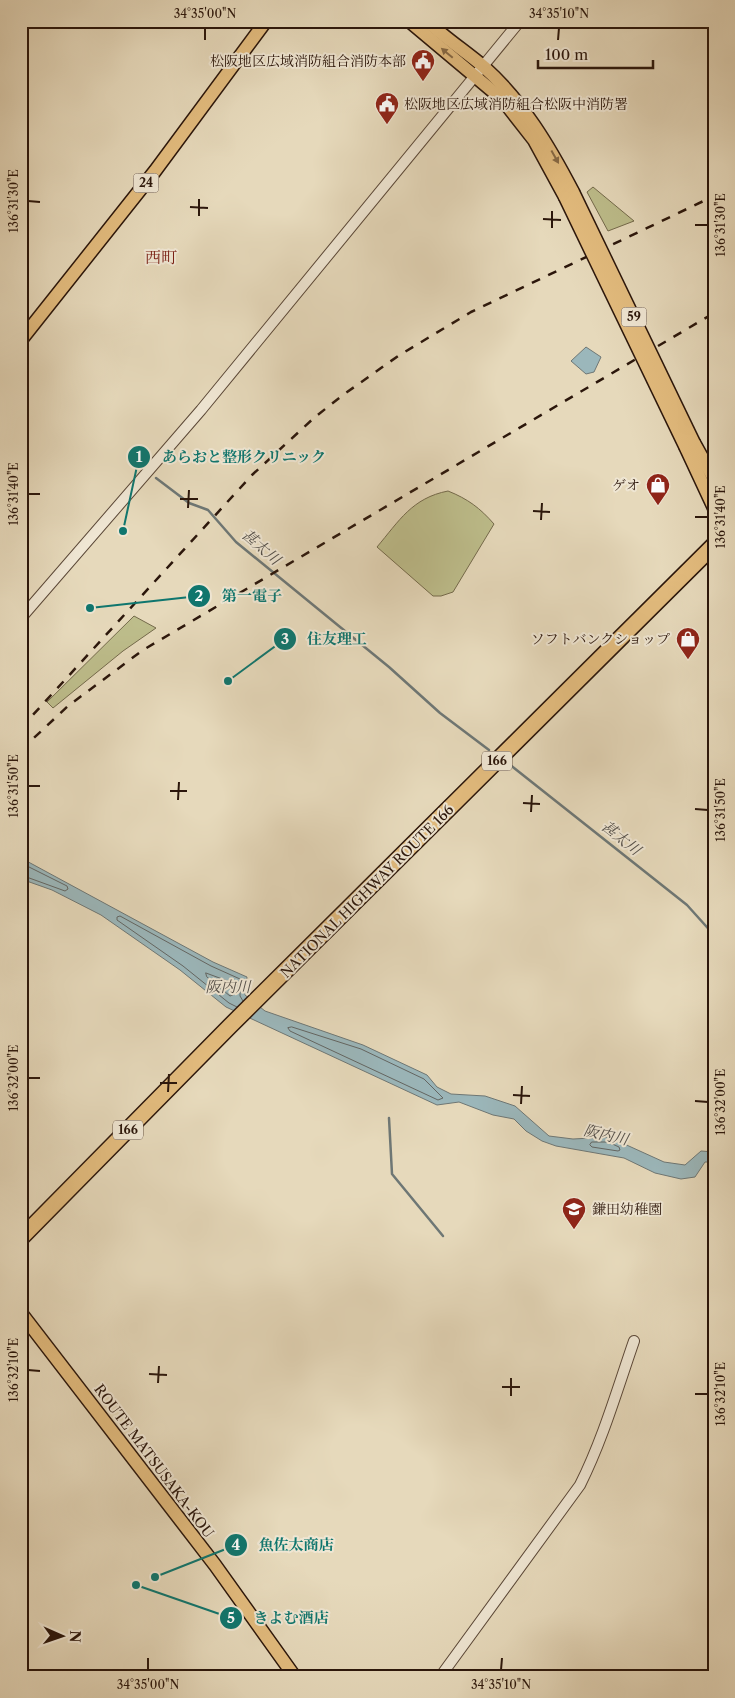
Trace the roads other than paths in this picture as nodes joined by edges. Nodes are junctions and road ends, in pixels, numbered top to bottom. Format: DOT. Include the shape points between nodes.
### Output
graph roads {
  1 [pos="266,21"];
  2 [pos="409,21"];
  3 [pos="426,21"];
  4 [pos="520,21"];
  5 [pos="484,67"];
  6 [pos="474,77"];
  7 [pos="569,195"];
  8 [pos="21,340"];
  9 [pos="690,445"];
  10 [pos="714,480"];
  11 [pos="714,508"];
  12 [pos="714,545"];
  13 [pos="21,618"];
  14 [pos="21,1238"];
  15 [pos="21,1313"];
  16 [pos="634,1342"];
  17 [pos="295,1677"];
  18 [pos="440,1677"];
  1 -- 8 [label="main road, 24" via="155,171"];
  6 -- 2 [label="main road, 59, one-way"];
  3 -- 5 [label="main road, 59"];
  4 -- 5 [label="street"];
  5 -- 6 [label="street"];
  5 -- 7 [label="main road, 59, one-way" via="529,116 554,155"];
  6 -- 7 [label="main road, 59" via="502,99 517,117"];
  6 -- 13 [label="street" via="201,410"];
  7 -- 9 [label="main road, 59, bridge"];
  9 -- 10 [label="main road, 59"];
  9 -- 11 [label="main road, 59"];
  12 -- 14 [label="highway, NATIONAL HIGHWAY ROUTE 166 / 166"];
  15 -- 17 [label="main road, ROUTE MATSUSAKA-KOU" via="215,1565"];
  16 -- 18 [label="street" via="609,1419 580,1485"];
}
